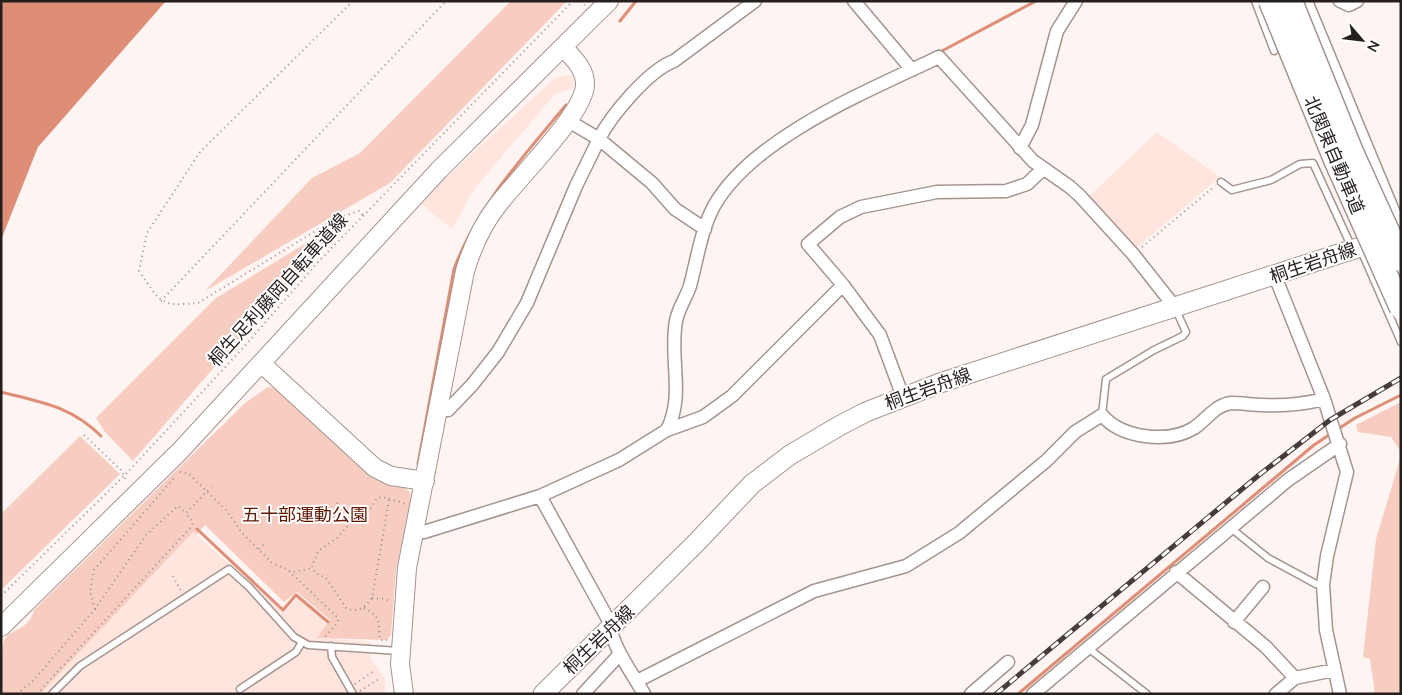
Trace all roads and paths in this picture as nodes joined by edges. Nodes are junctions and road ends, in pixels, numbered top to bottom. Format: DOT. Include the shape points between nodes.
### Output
graph roads {
  1 [pos="353,1"];
  2 [pos="446,1"];
  3 [pos="573,1"];
  4 [pos="608,1"];
  5 [pos="755,1"];
  6 [pos="854,1"];
  7 [pos="1255,1"];
  8 [pos="1270,1"];
  9 [pos="1291,1"];
  10 [pos="1306,1"];
  11 [pos="1340,1"];
  12 [pos="1357,1"];
  13 [pos="1072,3"];
  14 [pos="1315,23"];
  15 [pos="1297,30"];
  16 [pos="1288,33"];
  17 [pos="1270,40"];
  18 [pos="562,47"];
  19 [pos="1274,51"];
  20 [pos="912,70"];
  21 [pos="567,120"];
  22 [pos="599,139"];
  23 [pos="1020,148"];
  24 [pos="1043,169"];
  25 [pos="1221,182"];
  26 [pos="363,214"];
  27 [pos="705,229"];
  28 [pos="1401,230"];
  29 [pos="1401,234"];
  30 [pos="1356,248"];
  31 [pos="1133,254"];
  32 [pos="1401,260"];
  33 [pos="1276,276"];
  34 [pos="843,285"];
  35 [pos="161,301"];
  36 [pos="1174,306"];
  37 [pos="1401,308"];
  38 [pos="1401,342"];
  39 [pos="262,364"];
  40 [pos="903,397"];
  41 [pos="1324,399"];
  42 [pos="439,410"];
  43 [pos="1102,415"];
  44 [pos="667,430"];
  45 [pos="84,435"];
  46 [pos="1337,437"];
  47 [pos="175,469"];
  48 [pos="179,472"];
  49 [pos="124,476"];
  50 [pos="126,481"];
  51 [pos="425,481"];
  52 [pos="211,487"];
  53 [pos="206,492"];
  54 [pos="540,496"];
  55 [pos="389,500"];
  56 [pos="337,503"];
  57 [pos="403,504"];
  58 [pos="186,513"];
  59 [pos="354,519"];
  60 [pos="1232,529"];
  61 [pos="414,531"];
  62 [pos="264,544"];
  63 [pos="259,549"];
  64 [pos="312,568"];
  65 [pos="289,571"];
  66 [pos="1176,572"];
  67 [pos="173,576"];
  68 [pos="1323,585"];
  69 [pos="1263,587"];
  70 [pos="1,596"];
  71 [pos="185,598"];
  72 [pos="372,598"];
  73 [pos="385,598"];
  74 [pos="364,608"];
  75 [pos="95,609"];
  76 [pos="1234,622"];
  77 [pos="1,627"];
  78 [pos="610,629"];
  79 [pos="323,639"];
  80 [pos="302,642"];
  81 [pos="330,646"];
  82 [pos="394,646"];
  83 [pos="1088,648"];
  84 [pos="619,655"];
  85 [pos="1008,662"];
  86 [pos="1334,670"];
  87 [pos="374,672"];
  88 [pos="1295,678"];
  89 [pos="379,679"];
  90 [pos="637,681"];
  91 [pos="240,689"];
  92 [pos="353,692"];
  93 [pos="17,694"];
  94 [pos="36,694"];
  95 [pos="52,694"];
  96 [pos="404,694"];
  97 [pos="543,694"];
  98 [pos="583,694"];
  99 [pos="644,694"];
  100 [pos="971,694"];
  101 [pos="1033,694"];
  102 [pos="1147,694"];
  103 [pos="1276,694"];
  104 [pos="1340,694"];
  1 -- 35 [label="path" via="200,152 147,233 140,271"];
  2 -- 35 [label="path"];
  3 -- 26 [label="path, 桐生足利藤岡自転車道線"];
  4 -- 18 [label="street"];
  5 -- 22 [label="street" via="674,61 664,64 621,107"];
  6 -- 20 [label="street"];
  7 -- 17 [label="lane"];
  8 -- 37 [label="highway, 北関東自動車道, bridge"];
  9 -- 32 [label="highway, 北関東自動車道, bridge" via="1352,152"];
  10 -- 14 [label="street"];
  11 -- 12 [label="street" via="1349,6"];
  13 -- 23 [label="street" via="1057,31 1032,125"];
  14 -- 15 [label="lane"];
  14 -- 28 [label="street"];
  16 -- 17 [label="lane"];
  17 -- 19 [label="lane"];
  18 -- 21 [label="street" via="580,66 585,80 583,95"];
  18 -- 39 [label="street" via="439,170"];
  20 -- 23 [label="street" via="939,57"];
  20 -- 27 [label="street" via="828,111 775,145 721,194"];
  21 -- 22 [label="street"];
  21 -- 42 [label="street" via="497,206 470,254"];
  22 -- 27 [label="street" via="652,183 675,209"];
  22 -- 42 [label="street" via="522,311 498,352 448,410"];
  23 -- 24 [label="street"];
  24 -- 31 [label="street" via="1070,187"];
  24 -- 34 [label="street" via="1027,184 1015,189 937,192 861,207 840,217 808,244"];
  25 -- 30 [label="lane" via="1232,190 1271,180 1300,164 1313,163"];
  25 -- 31 [label="path"];
  26 -- 35 [label="path" via="359,211 335,219 198,303 172,306"];
  26 -- 49 [label="path, 桐生足利藤岡自転車道線"];
  27 -- 44 [label="street" via="688,294 675,323 676,402 674,417"];
  29 -- 30 [label="main road, 桐生岩舟線"];
  30 -- 33 [label="main road, 桐生岩舟線"];
  30 -- 38 [label="lane"];
  31 -- 36 [label="street"];
  33 -- 36 [label="main road, 桐生岩舟線"];
  33 -- 41 [label="street"];
  34 -- 40 [label="street" via="880,335"];
  34 -- 44 [label="street" via="732,396 703,416"];
  36 -- 40 [label="main road, 桐生岩舟線"];
  36 -- 43 [label="lane" via="1186,332 1106,379"];
  39 -- 51 [label="street" via="375,468 391,476"];
  39 -- 77 [label="street" via="180,451"];
  40 -- 78 [label="main road, 桐生岩舟線" via="839,426 771,468 725,510"];
  41 -- 43 [label="street" via="1293,404 1224,405 1194,428 1169,438 1121,429"];
  41 -- 46 [label="street"];
  42 -- 51 [label="street"];
  43 -- 90 [label="street" via="1076,432 960,533 906,566 814,590"];
  44 -- 54 [label="street" via="618,460"];
  45 -- 49 [label="path"];
  46 -- 60 [label="street"];
  46 -- 68 [label="street" via="1347,472"];
  47 -- 48 [label="path"];
  48 -- 53 [label="path" via="188,474"];
  48 -- 75 [label="path" via="94,570 90,591"];
  49 -- 50 [label="path"];
  49 -- 70 [label="path, 桐生足利藤岡自転車道線"];
  51 -- 61 [label="street"];
  52 -- 53 [label="path"];
  53 -- 58 [label="path"];
  53 -- 63 [label="path"];
  54 -- 61 [label="street" via="424,532"];
  54 -- 78 [label="street" via="609,620"];
  55 -- 57 [label="path"];
  55 -- 59 [label="path" via="377,498 370,508"];
  55 -- 72 [label="path"];
  56 -- 59 [label="path"];
  58 -- 75 [label="path" via="178,506 146,535"];
  58 -- 94 [label="path" via="193,522 192,526"];
  59 -- 64 [label="path" via="336,539 318,551"];
  60 -- 66 [label="street"];
  60 -- 68 [label="lane" via="1268,558"];
  61 -- 82 [label="street"];
  62 -- 63 [label="path"];
  63 -- 65 [label="path" via="272,563"];
  64 -- 65 [label="path"];
  64 -- 74 [label="path" via="326,578 347,609"];
  65 -- 79 [label="path" via="338,618"];
  66 -- 76 [label="street"];
  66 -- 83 [label="street"];
  67 -- 71 [label="path"];
  68 -- 86 [label="street" via="1326,630"];
  69 -- 76 [label="street"];
  71 -- 80 [label="lane" via="229,569"];
  71 -- 95 [label="lane" via="80,666"];
  72 -- 73 [label="path"];
  72 -- 74 [label="path"];
  74 -- 82 [label="path" via="375,614 380,622 380,640"];
  75 -- 93 [label="path" via="32,682"];
  76 -- 88 [label="street" via="1266,647"];
  78 -- 84 [label="street"];
  78 -- 97 [label="main road, 桐生岩舟線"];
  80 -- 81 [label="lane"];
  80 -- 91 [label="lane" via="296,652"];
  81 -- 82 [label="lane"];
  81 -- 92 [label="lane" via="332,657"];
  82 -- 96 [label="street"];
  83 -- 101 [label="street"];
  83 -- 102 [label="lane"];
  84 -- 90 [label="street"];
  84 -- 98 [label="street"];
  85 -- 100 [label="street"];
  86 -- 88 [label="street"];
  86 -- 104 [label="street"];
  87 -- 92 [label="path"];
  88 -- 103 [label="street"];
  89 -- 92 [label="path"];
  90 -- 99 [label="street"];
}
